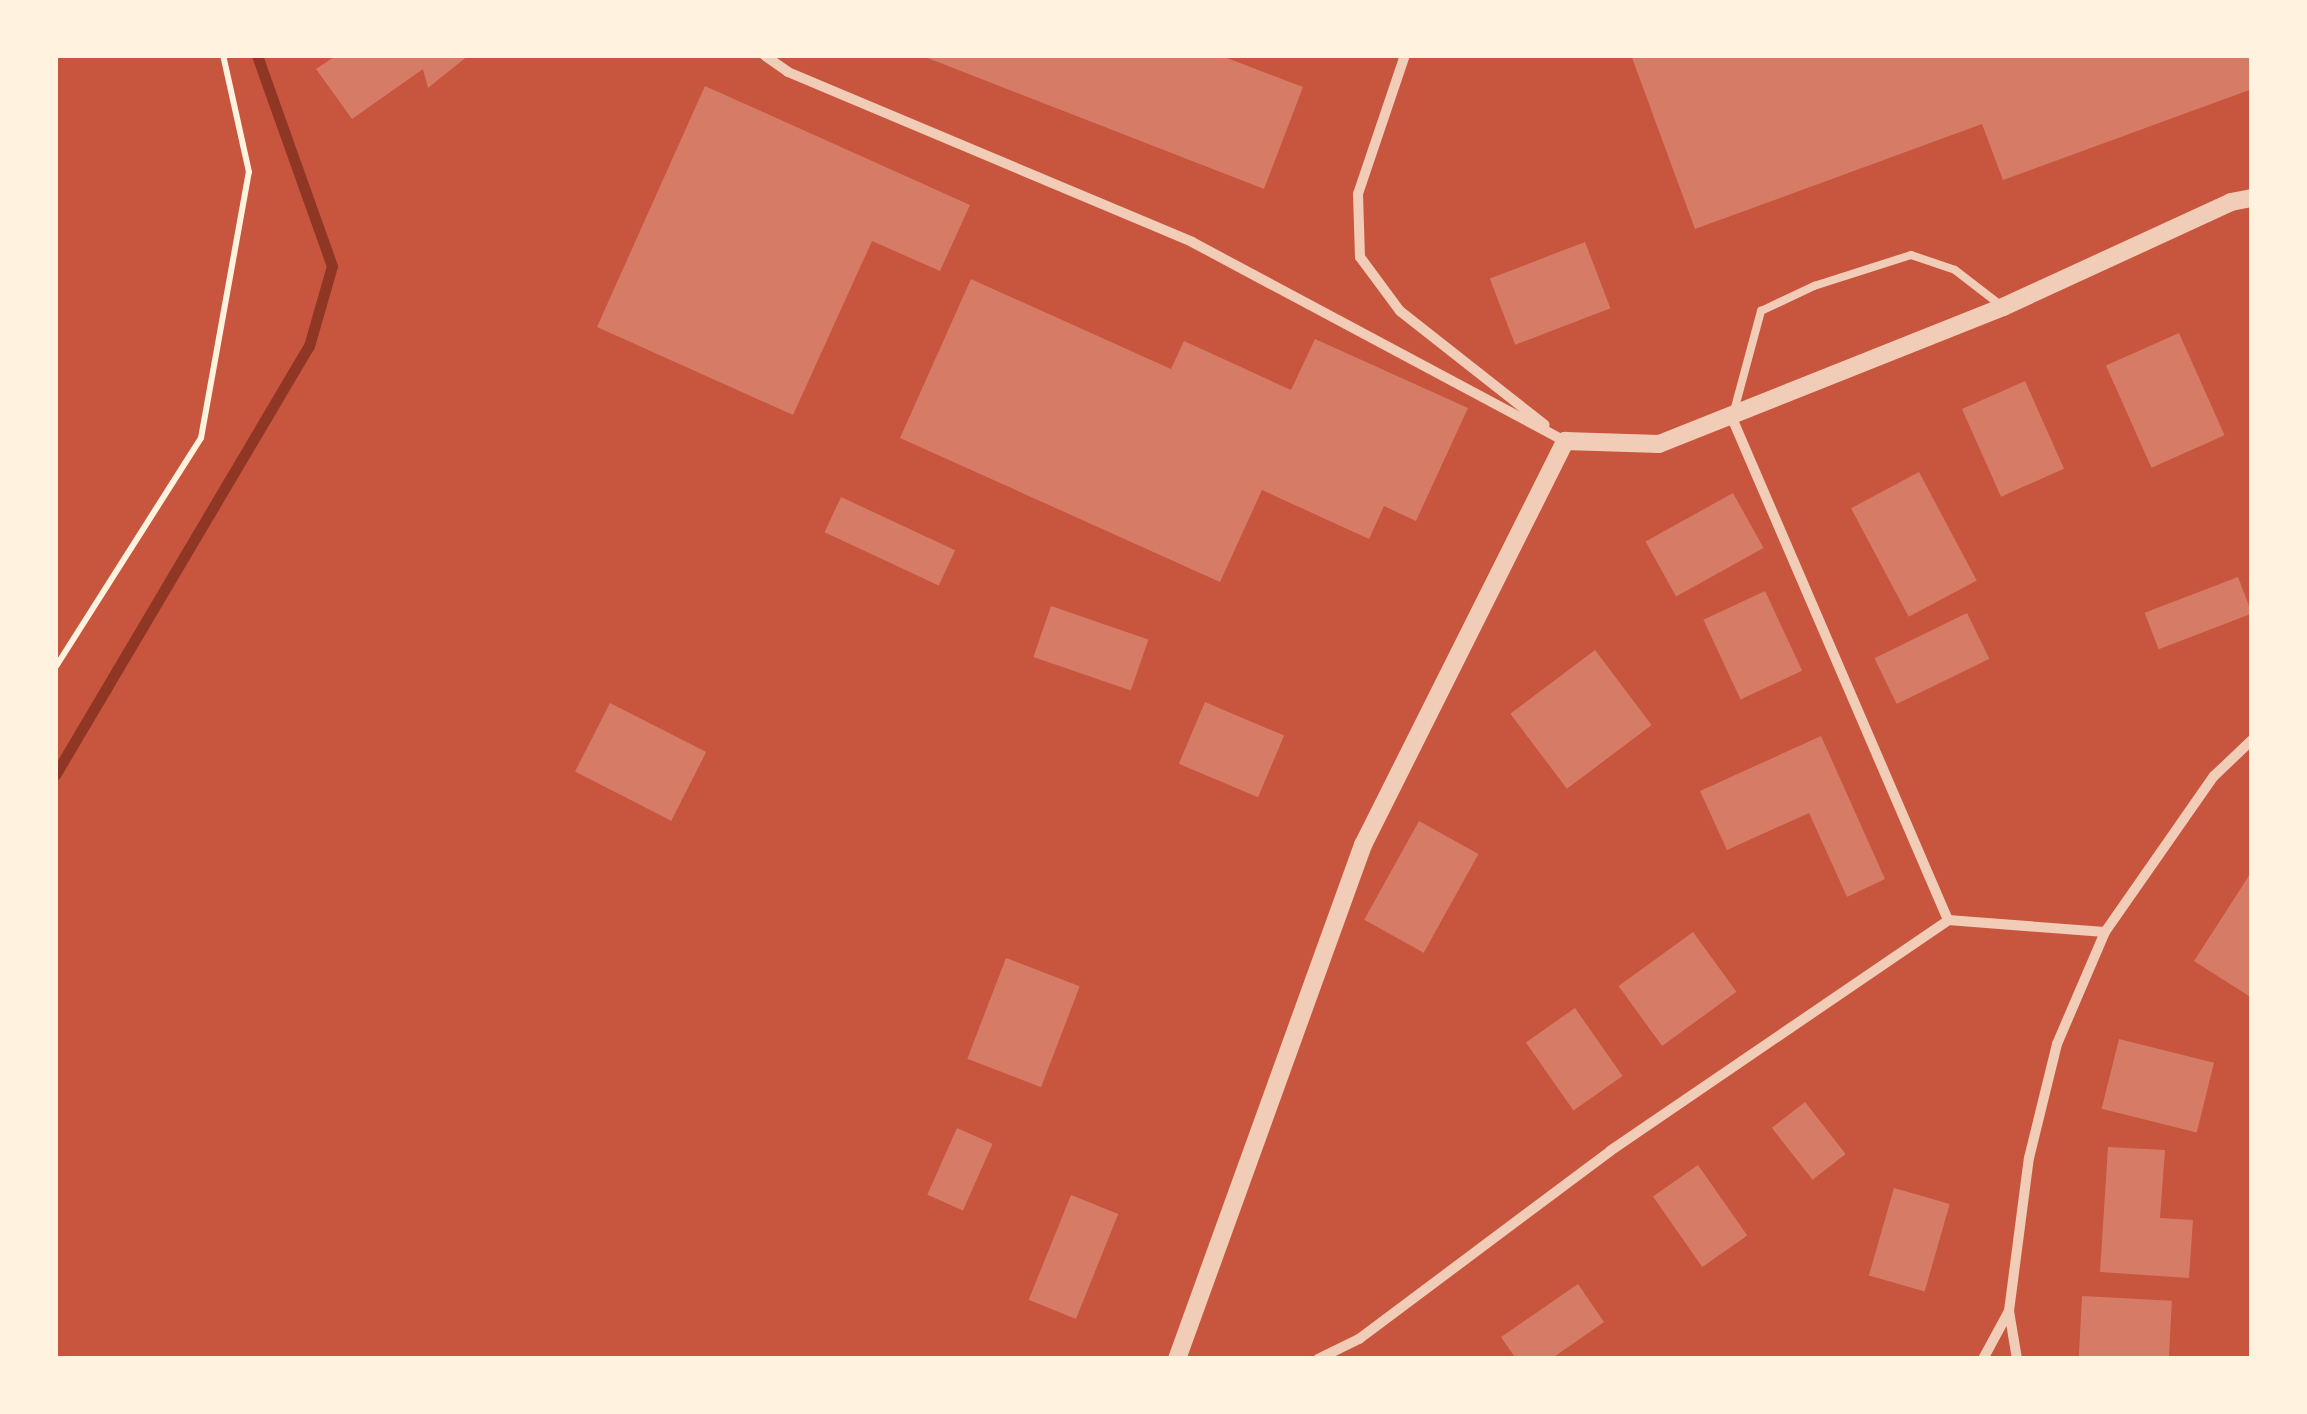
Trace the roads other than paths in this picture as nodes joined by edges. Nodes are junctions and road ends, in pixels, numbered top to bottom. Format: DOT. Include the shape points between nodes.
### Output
graph roads {
  1 [pos="764,55"];
  2 [pos="1405,55"];
  3 [pos="2252,186"];
  4 [pos="2252,198"];
  5 [pos="2232,202"];
  6 [pos="2003,306"];
  7 [pos="1732,418"];
  8 [pos="1565,441"];
  9 [pos="2252,740"];
  10 [pos="1948,920"];
  11 [pos="2105,932"];
  12 [pos="2008,1311"];
  13 [pos="1177,1359"];
  14 [pos="1318,1359"];
  15 [pos="1983,1359"];
  16 [pos="2017,1359"];
  1 -- 8 [label="street" via="805,80 1192,242"];
  2 -- 8 [label="street" via="1358,194 1360,257 1400,311"];
  3 -- 5 [label="street"];
  4 -- 5 [label="street"];
  5 -- 6 [label="street"];
  6 -- 7 [label="street"];
  6 -- 7 [label="lane" via="1954,270 1911,255 1814,286 1761,312"];
  7 -- 8 [label="street" via="1659,444"];
  7 -- 10 [label="street"];
  8 -- 13 [label="street" via="1363,845"];
  9 -- 11 [label="street" via="2214,776"];
  10 -- 11 [label="street"];
  10 -- 14 [label="street" via="1610,1151 1359,1339"];
  11 -- 12 [label="street" via="2058,1044 2038,1120"];
  12 -- 15 [label="street"];
  12 -- 16 [label="street"];
}
